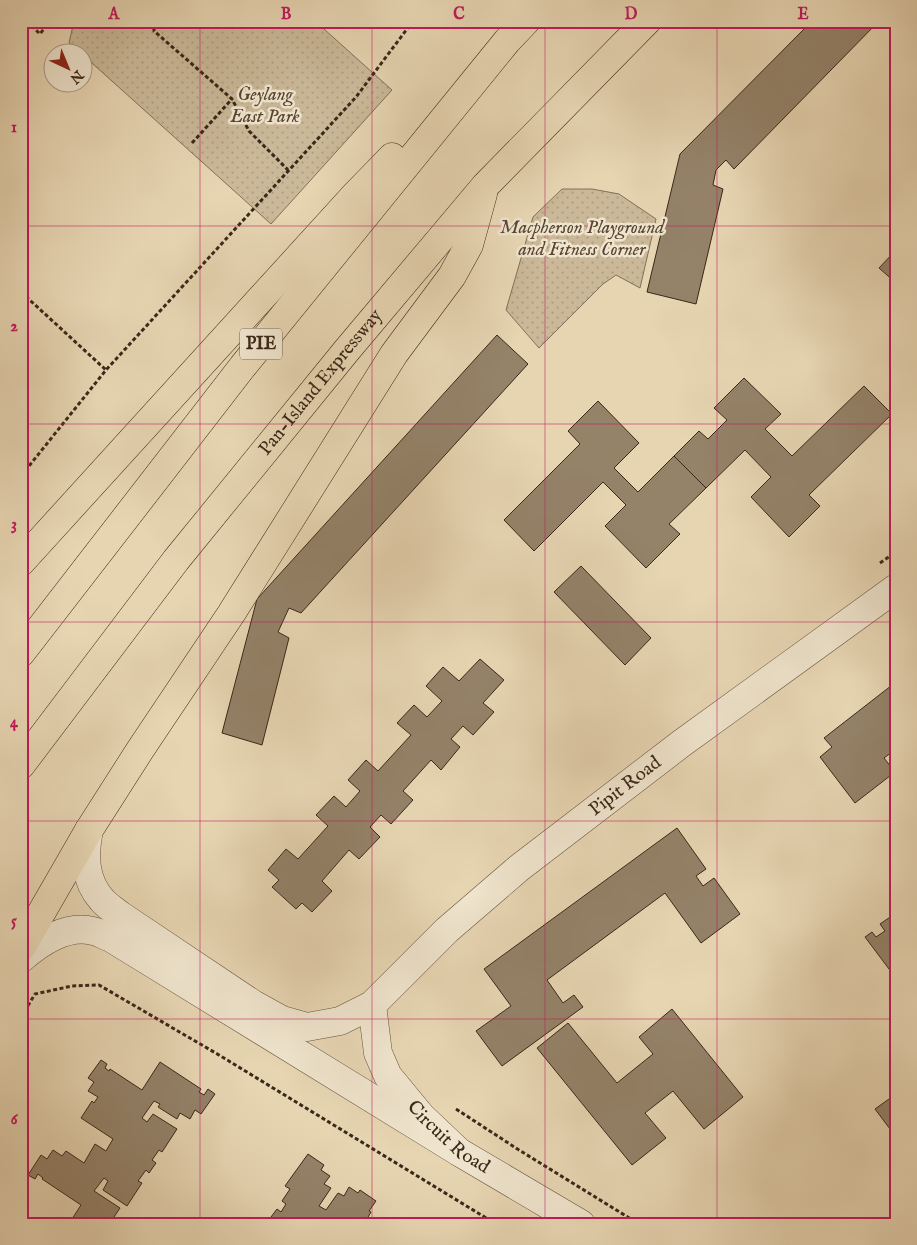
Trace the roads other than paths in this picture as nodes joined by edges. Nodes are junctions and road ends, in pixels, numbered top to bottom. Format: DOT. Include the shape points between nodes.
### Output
graph roads {
  1 [pos="526,21"];
  2 [pos="647,21"];
  3 [pos="507,41"];
  4 [pos="485,186"];
  5 [pos="21,562"];
  6 [pos="896,588"];
  7 [pos="21,652"];
  8 [pos="21,765"];
  9 [pos="89,830"];
  10 [pos="21,948"];
  11 [pos="21,960"];
  12 [pos="372,1005"];
  13 [pos="459,1152"];
  14 [pos="581,1224"];
  1 -- 3 [label="highway, PIE"];
  2 -- 4 [label="highway, Pan-Island Expressway"];
  3 -- 5 [label="highway" via="356,194"];
  3 -- 7 [label="highway, PIE" via="243,366"];
  4 -- 8 [label="highway, Pan-Island Expressway" via="176,560"];
  4 -- 9 [label="highway" via="469,245 452,276 394,354 231,614"];
  6 -- 12 [label="street, Pipit Road" via="682,743 519,868 447,930"];
  9 -- 10 [label="highway"];
  9 -- 12 [label="street, Pipit Road" via="86,868 102,900 253,1004 282,1020 307,1027 340,1021"];
  11 -- 13 [label="street" via="52,937 72,931 91,930 111,938"];
  12 -- 13 [label="street, Circuit Road" via="378,1053 388,1076 421,1116"];
  13 -- 14 [label="street, Circuit Road"];
}
